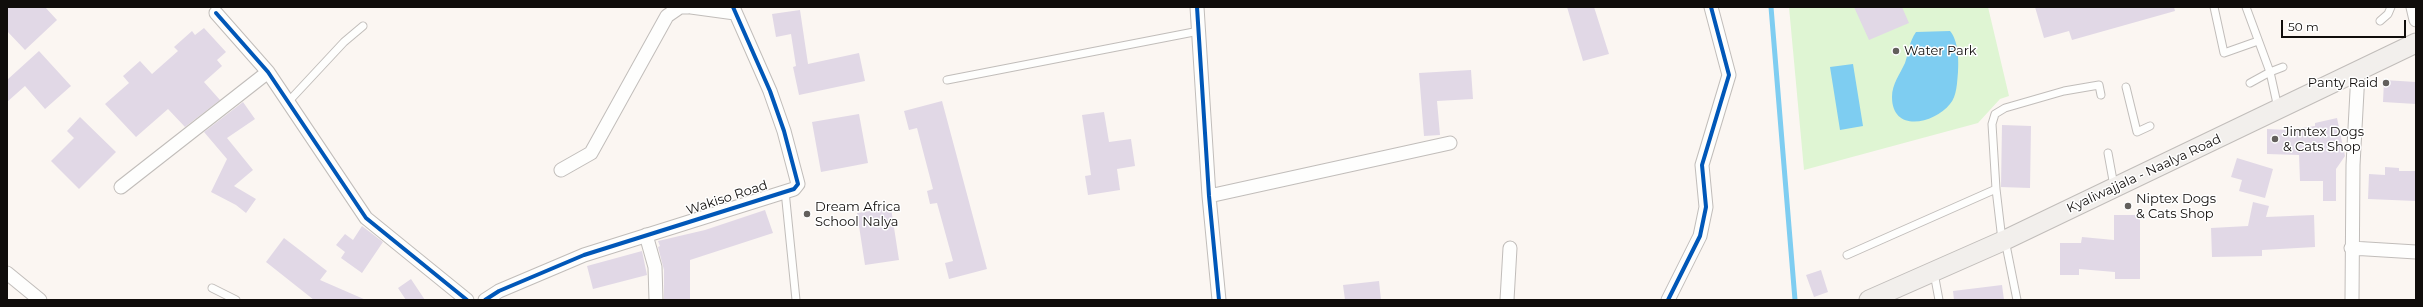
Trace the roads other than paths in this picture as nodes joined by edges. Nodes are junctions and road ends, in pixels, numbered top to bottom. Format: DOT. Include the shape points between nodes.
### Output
graph roads {
  1 [pos="688,7"];
  2 [pos="692,7"];
  3 [pos="1197,7"];
  4 [pos="1711,7"];
  5 [pos="2214,7"];
  6 [pos="2246,7"];
  7 [pos="2391,7"];
  8 [pos="2413,7"];
  9 [pos="734,10"];
  10 [pos="216,13"];
  11 [pos="2416,20"];
  12 [pos="2380,21"];
  13 [pos="363,26"];
  14 [pos="1199,31"];
  15 [pos="2258,41"];
  16 [pos="2416,43"];
  17 [pos="2283,67"];
  18 [pos="268,72"];
  19 [pos="2270,72"];
  20 [pos="2358,73"];
  21 [pos="947,80"];
  22 [pos="2250,83"];
  23 [pos="2126,87"];
  24 [pos="2101,95"];
  25 [pos="289,101"];
  26 [pos="2278,110"];
  27 [pos="2150,126"];
  28 [pos="1450,143"];
  29 [pos="2108,153"];
  30 [pos="561,170"];
  31 [pos="120,187"];
  32 [pos="2114,188"];
  33 [pos="1996,189"];
  34 [pos="785,191"];
  35 [pos="1209,196"];
  36 [pos="646,235"];
  37 [pos="2004,240"];
  38 [pos="1510,248"];
  39 [pos="2352,248"];
  40 [pos="2416,252"];
  41 [pos="1847,255"];
  42 [pos="1934,271"];
  43 [pos="7,273"];
  44 [pos="212,288"];
  45 [pos="40,300"];
  46 [pos="236,300"];
  47 [pos="466,300"];
  48 [pos="485,300"];
  49 [pos="656,300"];
  50 [pos="796,300"];
  51 [pos="1219,300"];
  52 [pos="1506,300"];
  53 [pos="1668,300"];
  54 [pos="1869,300"];
  55 [pos="1939,300"];
  56 [pos="2017,300"];
  57 [pos="2352,300"];
  1 -- 30 [label="street" via="680,7 667,16 591,153"];
  2 -- 9 [label="street"];
  3 -- 14 [label="street"];
  4 -- 53 [label="street" via="1729,75 1702,165 1706,206 1700,236"];
  5 -- 15 [label="lane" via="2224,54"];
  6 -- 15 [label="lane"];
  7 -- 12 [label="lane"];
  8 -- 11 [label="street"];
  9 -- 34 [label="street, Wakiso Road" via="770,91 784,131 798,184 794,189"];
  10 -- 18 [label="street"];
  13 -- 25 [label="lane" via="344,42"];
  14 -- 21 [label="lane"];
  14 -- 35 [label="street"];
  15 -- 19 [label="lane"];
  16 -- 20 [label="main road, Kyaliwajjala - Naalya Road"];
  17 -- 19 [label="lane"];
  18 -- 25 [label="street"];
  18 -- 31 [label="street"];
  19 -- 22 [label="lane"];
  19 -- 26 [label="lane"];
  20 -- 26 [label="main road, Kyaliwajjala - Naalya Road"];
  20 -- 39 [label="street" via="2352,165"];
  23 -- 27 [label="lane" via="2137,132"];
  24 -- 33 [label="lane" via="2099,85 2081,87 2005,108 1995,114 1992,124"];
  25 -- 47 [label="street" via="366,218"];
  26 -- 32 [label="main road, Kyaliwajjala - Naalya Road"];
  28 -- 35 [label="street"];
  29 -- 32 [label="lane"];
  32 -- 37 [label="main road, Kyaliwajjala - Naalya Road"];
  33 -- 37 [label="lane"];
  33 -- 41 [label="lane"];
  34 -- 36 [label="street, Wakiso Road"];
  34 -- 50 [label="lane"];
  35 -- 51 [label="street"];
  36 -- 48 [label="street, Wakiso Road" via="584,255 499,291"];
  36 -- 49 [label="street" via="655,267"];
  37 -- 42 [label="main road, Kyaliwajjala - Naalya Road"];
  37 -- 56 [label="lane"];
  38 -- 52 [label="street"];
  39 -- 40 [label="street"];
  39 -- 57 [label="street"];
  42 -- 54 [label="main road, Kyaliwajjala - Naalya Road"];
  42 -- 55 [label="lane"];
  43 -- 45 [label="street"];
  44 -- 46 [label="lane"];
}
